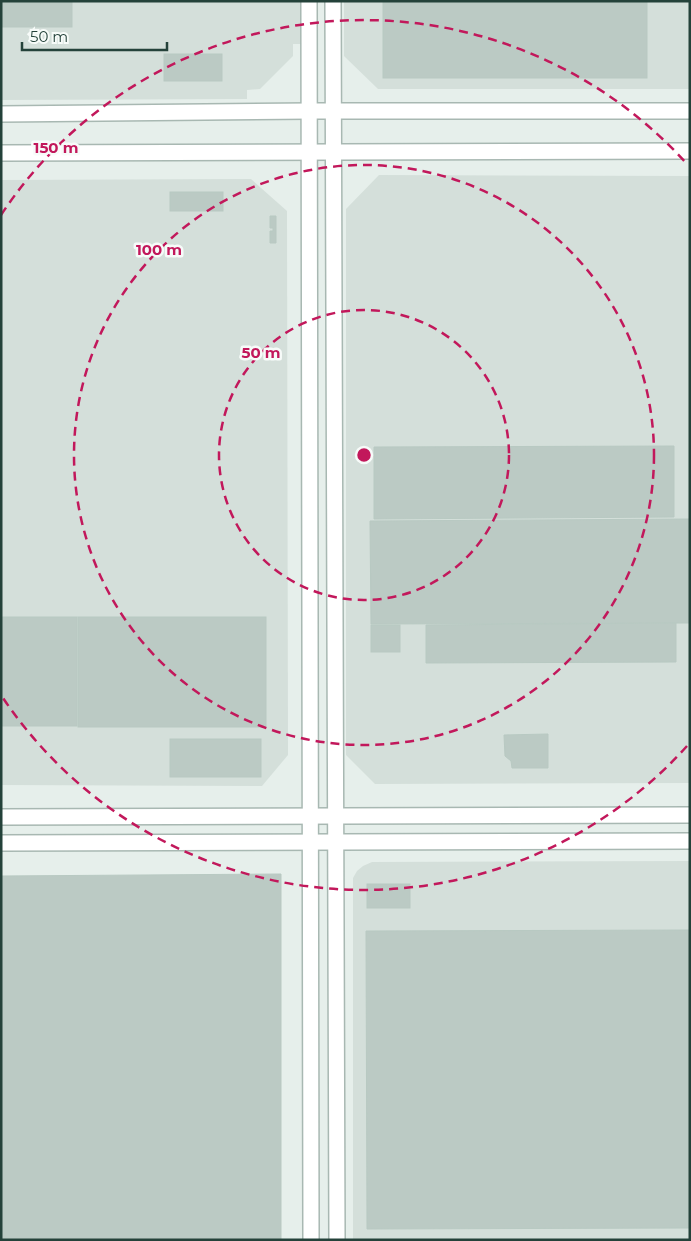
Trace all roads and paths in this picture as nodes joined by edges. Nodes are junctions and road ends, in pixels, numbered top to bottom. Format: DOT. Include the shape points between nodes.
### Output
graph roads {
  1 [pos="309,1"];
  2 [pos="333,1"];
  3 [pos="310,111"];
  4 [pos="333,111"];
  5 [pos="690,111"];
  6 [pos="1,114"];
  7 [pos="690,151"];
  8 [pos="333,152"];
  9 [pos="310,153"];
  10 [pos="1,154"];
  11 [pos="690,815"];
  12 [pos="1,817"];
  13 [pos="311,817"];
  14 [pos="336,817"];
  15 [pos="690,841"];
  16 [pos="311,842"];
  17 [pos="336,842"];
  18 [pos="1,843"];
  19 [pos="312,1240"];
  20 [pos="337,1240"];
  1 -- 3 [label="street"];
  2 -- 4 [label="street"];
  3 -- 4 [label="street"];
  3 -- 6 [label="street"];
  3 -- 9 [label="street"];
  4 -- 5 [label="street"];
  4 -- 8 [label="street"];
  7 -- 8 [label="street"];
  8 -- 9 [label="street"];
  8 -- 14 [label="street"];
  9 -- 10 [label="street"];
  9 -- 13 [label="street"];
  11 -- 14 [label="street"];
  12 -- 13 [label="street"];
  13 -- 14 [label="street"];
  13 -- 16 [label="street"];
  14 -- 17 [label="street"];
  15 -- 17 [label="street"];
  16 -- 17 [label="street"];
  16 -- 18 [label="street"];
  16 -- 19 [label="street"];
  17 -- 20 [label="street"];
}
